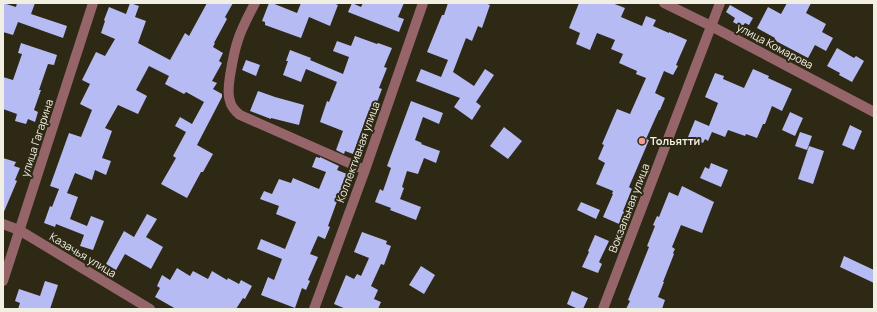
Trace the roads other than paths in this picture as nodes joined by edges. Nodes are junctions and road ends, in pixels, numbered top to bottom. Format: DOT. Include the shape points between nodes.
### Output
graph roads {
  1 [pos="93,3"];
  2 [pos="255,3"];
  3 [pos="423,3"];
  4 [pos="664,3"];
  5 [pos="720,3"];
  6 [pos="710,26"];
  7 [pos="874,112"];
  8 [pos="365,170"];
  9 [pos="3,224"];
  10 [pos="19,230"];
  11 [pos="3,281"];
  12 [pos="150,309"];
  13 [pos="314,309"];
  14 [pos="604,309"];
  1 -- 10 [label="street, улица Гагарина"];
  2 -- 8 [label="street" via="238,39 233,58 228,91 232,108 240,116"];
  3 -- 8 [label="street, Коллективная улица"];
  4 -- 6 [label="street, улица Комарова"];
  5 -- 6 [label="street, Вокзальная улица"];
  6 -- 7 [label="street, улица Комарова"];
  6 -- 14 [label="street, Вокзальная улица"];
  8 -- 13 [label="street, Коллективная улица"];
  9 -- 10 [label="street, Казачья улица"];
  10 -- 11 [label="street, улица Гагарина"];
  10 -- 12 [label="street, Казачья улица"];
}
